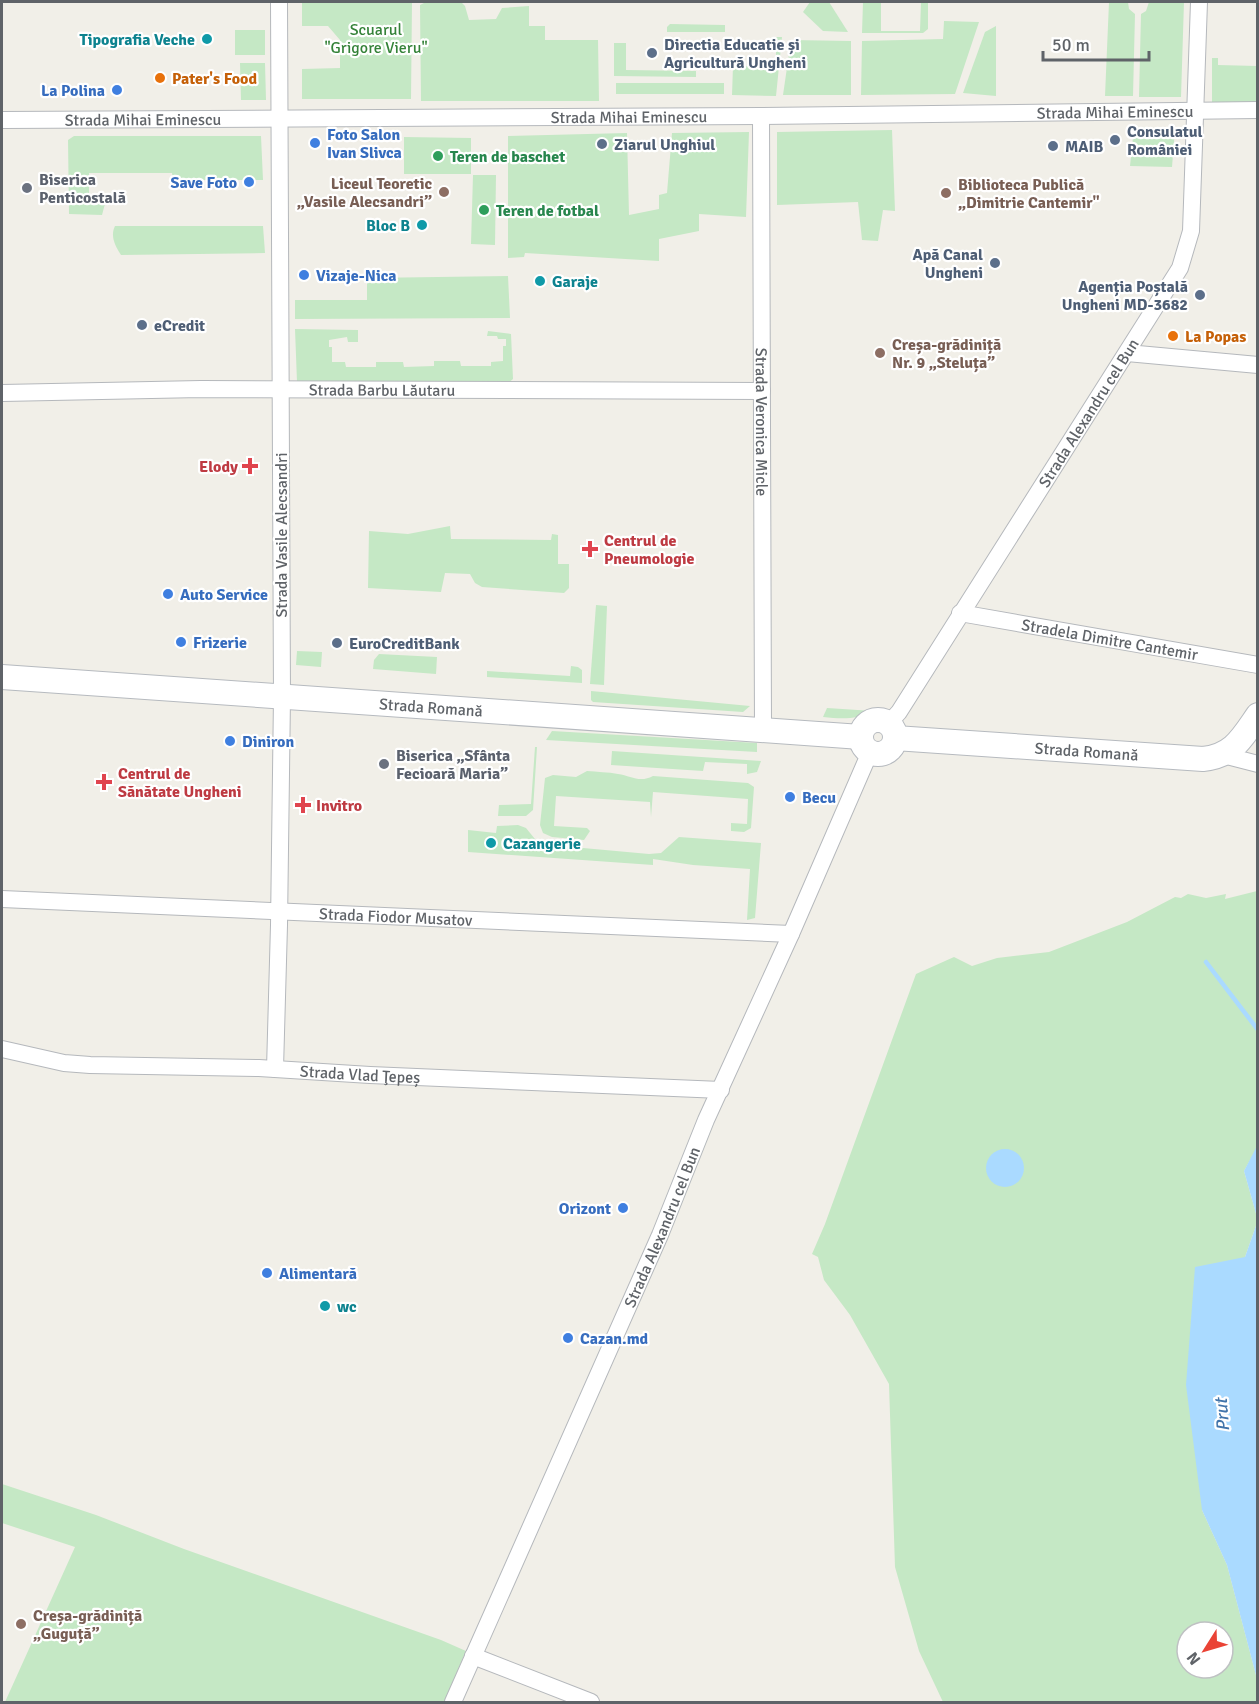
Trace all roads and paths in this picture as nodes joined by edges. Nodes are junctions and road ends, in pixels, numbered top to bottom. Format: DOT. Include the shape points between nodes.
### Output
graph roads {
  1 [pos="279,2"];
  2 [pos="1199,2"];
  3 [pos="1196,109"];
  4 [pos="1257,110"];
  5 [pos="761,116"];
  6 [pos="280,118"];
  7 [pos="2,120"];
  8 [pos="1127,353"];
  9 [pos="1257,365"];
  10 [pos="281,390"];
  11 [pos="762,391"];
  12 [pos="2,393"];
  13 [pos="960,613"];
  14 [pos="1257,665"];
  15 [pos="2,677"];
  16 [pos="282,697"];
  17 [pos="1257,714"];
  18 [pos="764,729"];
  19 [pos="892,730"];
  20 [pos="866,744"];
  21 [pos="1223,755"];
  22 [pos="1257,764"];
  23 [pos="2,899"];
  24 [pos="280,913"];
  25 [pos="791,934"];
  26 [pos="2,1049"];
  27 [pos="275,1069"];
  28 [pos="721,1090"];
  29 [pos="473,1656"];
  30 [pos="453,1702"];
  31 [pos="591,1702"];
  1 -- 6 [label="street, Strada Vasile Alecsandri"];
  2 -- 3 [label="street, Strada Alexandru cel Bun"];
  3 -- 4 [label="street, Strada Mihai Eminescu"];
  3 -- 5 [label="street, Strada Mihai Eminescu"];
  3 -- 8 [label="street, Strada Alexandru cel Bun" via="1191,231 1180,268"];
  5 -- 6 [label="street, Strada Mihai Eminescu"];
  5 -- 11 [label="street, Strada Veronica Micle"];
  6 -- 7 [label="street, Strada Mihai Eminescu"];
  6 -- 10 [label="street, Strada Vasile Alecsandri"];
  8 -- 9 [label="street"];
  8 -- 13 [label="street, Strada Alexandru cel Bun"];
  10 -- 11 [label="street, Strada Barbu Lăutaru"];
  10 -- 12 [label="street, Strada Barbu Lăutaru"];
  10 -- 16 [label="street, Strada Vasile Alecsandri"];
  11 -- 18 [label="street, Strada Veronica Micle"];
  13 -- 14 [label="street, Stradela Dimitre Cantemir"];
  13 -- 19 [label="street, Strada Alexandru cel Bun"];
  15 -- 16 [label="main road, Strada Romană"];
  16 -- 18 [label="main road, Strada Romană"];
  16 -- 24 [label="street, Strada Vasile Alecsandri"];
  17 -- 21 [label="main road" via="1232,749"];
  18 -- 20 [label="main road, Strada Romană"];
  19 -- 20 [label="main road, Strada Romană" via="883,720 871,721 862,730"];
  19 -- 21 [label="main road, Strada Romană" via="1203,759"];
  20 -- 25 [label="street, Strada Alexandru cel Bun"];
  21 -- 22 [label="street"];
  23 -- 24 [label="street, Strada Fiodor Musatov"];
  24 -- 25 [label="street, Strada Fiodor Musatov"];
  24 -- 27 [label="street, Strada Vasile Alecsandri"];
  25 -- 28 [label="street, Strada Alexandru cel Bun"];
  26 -- 27 [label="street, Strada Vlad Ţepeș" via="64,1063"];
  27 -- 28 [label="street, Strada Vlad Ţepeș"];
  28 -- 29 [label="street, Strada Alexandru cel Bun"];
  29 -- 30 [label="street, Strada Alexandru cel Bun"];
  29 -- 31 [label="street"];
}
